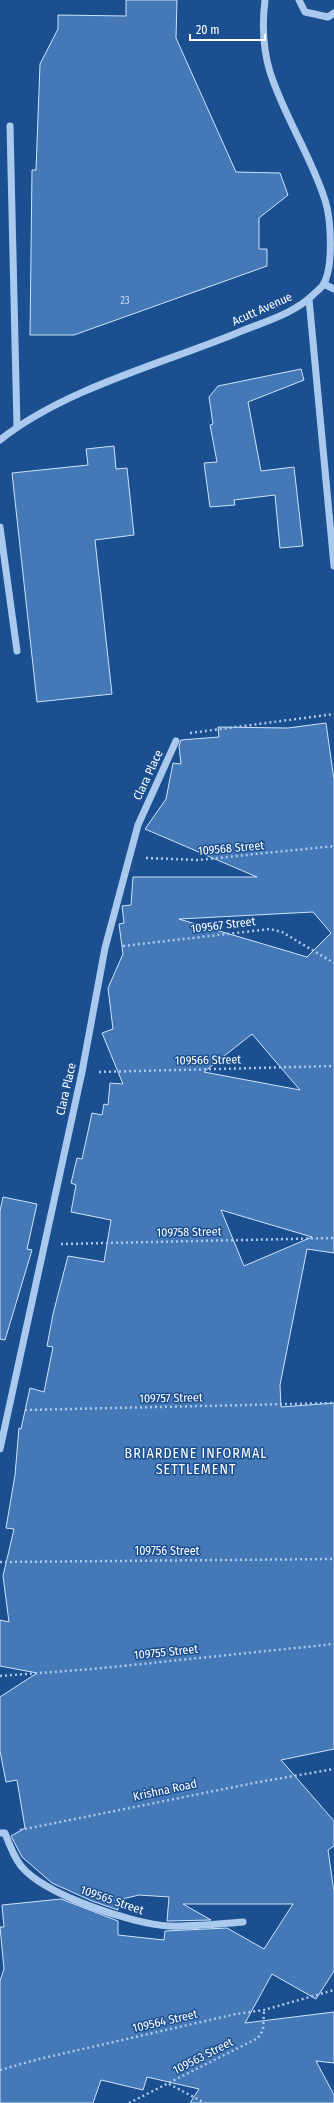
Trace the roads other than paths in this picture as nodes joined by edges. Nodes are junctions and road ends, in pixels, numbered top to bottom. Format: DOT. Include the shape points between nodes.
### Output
graph roads {
  1 [pos="265,0"];
  2 [pos="298,0"];
  3 [pos="334,13"];
  4 [pos="10,126"];
  5 [pos="324,284"];
  6 [pos="334,289"];
  7 [pos="309,299"];
  8 [pos="17,427"];
  9 [pos="0,440"];
  10 [pos="0,527"];
  11 [pos="334,566"];
  12 [pos="17,651"];
  13 [pos="176,741"];
  14 [pos="0,1449"];
  15 [pos="2,1833"];
  16 [pos="242,1922"];
  1 -- 5 [label="street" via="264,46 271,73 325,201 330,229 330,256"];
  2 -- 3 [label="street" via="305,12 328,17"];
  4 -- 8 [label="street"];
  5 -- 6 [label="street"];
  5 -- 7 [label="street, Acutt Avenue"];
  7 -- 8 [label="street, Acutt Avenue" via="287,312 191,352 83,392"];
  7 -- 11 [label="street"];
  8 -- 9 [label="street, Acutt Avenue"];
  10 -- 12 [label="street"];
  13 -- 14 [label="street, Clara Place" via="138,825 105,948 82,1072"];
  15 -- 16 [label="street, 109565 Street" via="21,1866 37,1879 55,1891 109,1912 140,1922 169,1926"];
}
